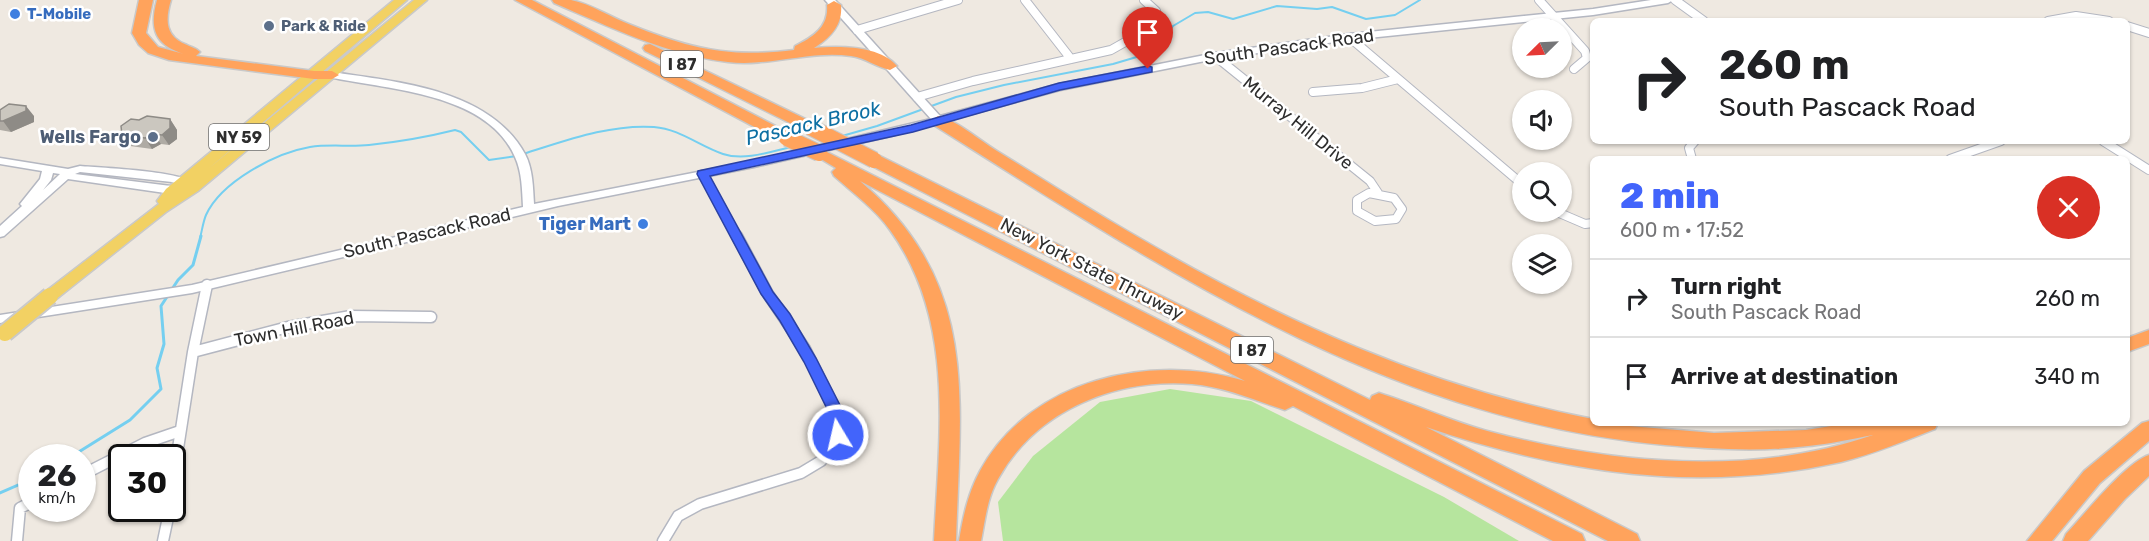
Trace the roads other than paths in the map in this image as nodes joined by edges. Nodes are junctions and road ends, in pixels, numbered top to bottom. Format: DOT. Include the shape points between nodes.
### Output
graph roads {
  1 [pos="146,0"];
  2 [pos="164,0"];
  3 [pos="401,0"];
  4 [pos="421,0"];
  5 [pos="522,0"];
  6 [pos="557,0"];
  7 [pos="958,0"];
  8 [pos="1025,0"];
  9 [pos="1144,0"];
  10 [pos="1539,0"];
  11 [pos="1668,0"];
  12 [pos="1676,0"];
  13 [pos="832,2"];
  14 [pos="1554,16"];
  15 [pos="1700,18"];
  16 [pos="2065,18"];
  17 [pos="2089,18"];
  18 [pos="2130,27"];
  19 [pos="857,30"];
  20 [pos="2149,33"];
  21 [pos="1349,38"];
  22 [pos="1215,56"];
  23 [pos="766,58"];
  24 [pos="1071,59"];
  25 [pos="890,66"];
  26 [pos="1574,69"];
  27 [pos="322,73"];
  28 [pos="1398,79"];
  29 [pos="1313,92"];
  30 [pos="919,100"];
  31 [pos="933,117"];
  32 [pos="1992,144"];
  33 [pos="2108,144"];
  34 [pos="1958,156"];
  35 [pos="2127,156"];
  36 [pos="2130,158"];
  37 [pos="0,161"];
  38 [pos="49,168"];
  39 [pos="2149,170"];
  40 [pos="68,172"];
  41 [pos="703,174"];
  42 [pos="851,175"];
  43 [pos="1512,176"];
  44 [pos="189,185"];
  45 [pos="171,192"];
  46 [pos="1378,193"];
  47 [pos="160,209"];
  48 [pos="529,209"];
  49 [pos="22,211"];
  50 [pos="1572,218"];
  51 [pos="1590,224"];
  52 [pos="0,233"];
  53 [pos="207,285"];
  54 [pos="431,317"];
  55 [pos="2,330"];
  56 [pos="2149,337"];
  57 [pos="2130,344"];
  58 [pos="1255,351"];
  59 [pos="193,352"];
  60 [pos="1354,426"];
  61 [pos="1884,426"];
  62 [pos="1920,426"];
  63 [pos="2149,429"];
  64 [pos="180,431"];
  65 [pos="178,444"];
  66 [pos="2149,463"];
  67 [pos="96,468"];
  68 [pos="19,522"];
  69 [pos="167,522"];
  70 [pos="17,541"];
  71 [pos="163,541"];
  72 [pos="663,541"];
  73 [pos="945,541"];
  74 [pos="970,541"];
  75 [pos="1574,541"];
  76 [pos="1629,541"];
  77 [pos="2038,541"];
  78 [pos="2074,541"];
  1 -- 27 [label="highway" via="140,33 147,45 158,52 186,60"];
  2 -- 27 [label="highway" via="160,30 181,49"];
  3 -- 27 [label="main road, NY 59"];
  4 -- 27 [label="main road, NY 59"];
  5 -- 42 [label="highway, I 87, bridge" via="819,153"];
  6 -- 23 [label="highway" via="680,48 725,58"];
  6 -- 58 [label="highway, New York State Thruway / I 87, bridge"];
  7 -- 19 [label="street"];
  8 -- 24 [label="street"];
  9 -- 24 [label="street" via="1156,14 1133,40 1103,53"];
  10 -- 14 [label="street"];
  11 -- 14 [label="street, South Pascack Road"];
  12 -- 15 [label="street"];
  13 -- 19 [label="street"];
  13 -- 23 [label="highway" via="834,21 820,37 797,50"];
  14 -- 21 [label="street, South Pascack Road"];
  14 -- 26 [label="street" via="1585,51 1587,58"];
  16 -- 17 [label="street"];
  18 -- 20 [label="street"];
  19 -- 25 [label="street"];
  21 -- 22 [label="street, South Pascack Road"];
  21 -- 28 [label="street"];
  22 -- 31 [label="street, South Pascack Road"];
  22 -- 46 [label="street, Murray Hill Drive" via="1370,181"];
  23 -- 25 [label="highway" via="838,50 868,56"];
  24 -- 30 [label="street" via="957,84"];
  25 -- 30 [label="street"];
  27 -- 44 [label="main road, NY 59"];
  27 -- 48 [label="street" via="399,86 464,105 498,126 519,154 527,181"];
  28 -- 29 [label="street" via="1362,88"];
  28 -- 43 [label="street"];
  30 -- 31 [label="street"];
  31 -- 41 [label="street, South Pascack Road"];
  31 -- 61 [label="highway" via="1228,296 1372,361 1498,406 1601,431 1659,439 1808,440"];
  32 -- 34 [label="street"];
  33 -- 35 [label="street"];
  36 -- 39 [label="street"];
  37 -- 38 [label="street"];
  38 -- 40 [label="street"];
  38 -- 49 [label="street"];
  40 -- 44 [label="street" via="80,169"];
  40 -- 45 [label="street" via="74,177"];
  40 -- 49 [label="street" via="57,186"];
  41 -- 48 [label="street, South Pascack Road"];
  41 -- 72 [label="street" via="768,294 805,349 837,413 838,435 821,461 801,473 700,504 678,516"];
  42 -- 60 [label="highway, New York State Thruway / I 87"];
  42 -- 73 [label="highway" via="909,243 929,278 942,317 950,377"];
  44 -- 45 [label="main road, NY 59"];
  44 -- 47 [label="main road, NY 59"];
  45 -- 47 [label="main road, NY 59"];
  46 -- 46 [label="street, Murray Hill Drive" via="1357,200 1357,211 1380,222 1401,215 1400,203"];
  47 -- 55 [label="main road, NY 59, bridge"];
  48 -- 53 [label="street, South Pascack Road"];
  49 -- 52 [label="street"];
  50 -- 51 [label="street"];
  53 -- 55 [label="street, South Pascack Road"];
  53 -- 59 [label="street"];
  54 -- 59 [label="street, Town Hill Road" via="351,316 288,327"];
  56 -- 57 [label="highway"];
  58 -- 62 [label="highway" via="1459,430 1533,450 1628,465 1714,468 1791,462 1859,448"];
  58 -- 76 [label="highway, New York State Thruway / I 87"];
  59 -- 64 [label="street"];
  60 -- 74 [label="highway" via="1243,387 1208,379 1154,377 1098,388 1043,415 1006,450 982,490"];
  60 -- 75 [label="highway, New York State Thruway / I 87"];
  63 -- 77 [label="highway" via="2092,477"];
  64 -- 65 [label="street"];
  64 -- 67 [label="street" via="145,443"];
  66 -- 78 [label="highway"];
  68 -- 70 [label="street"];
  69 -- 71 [label="street"];
}
